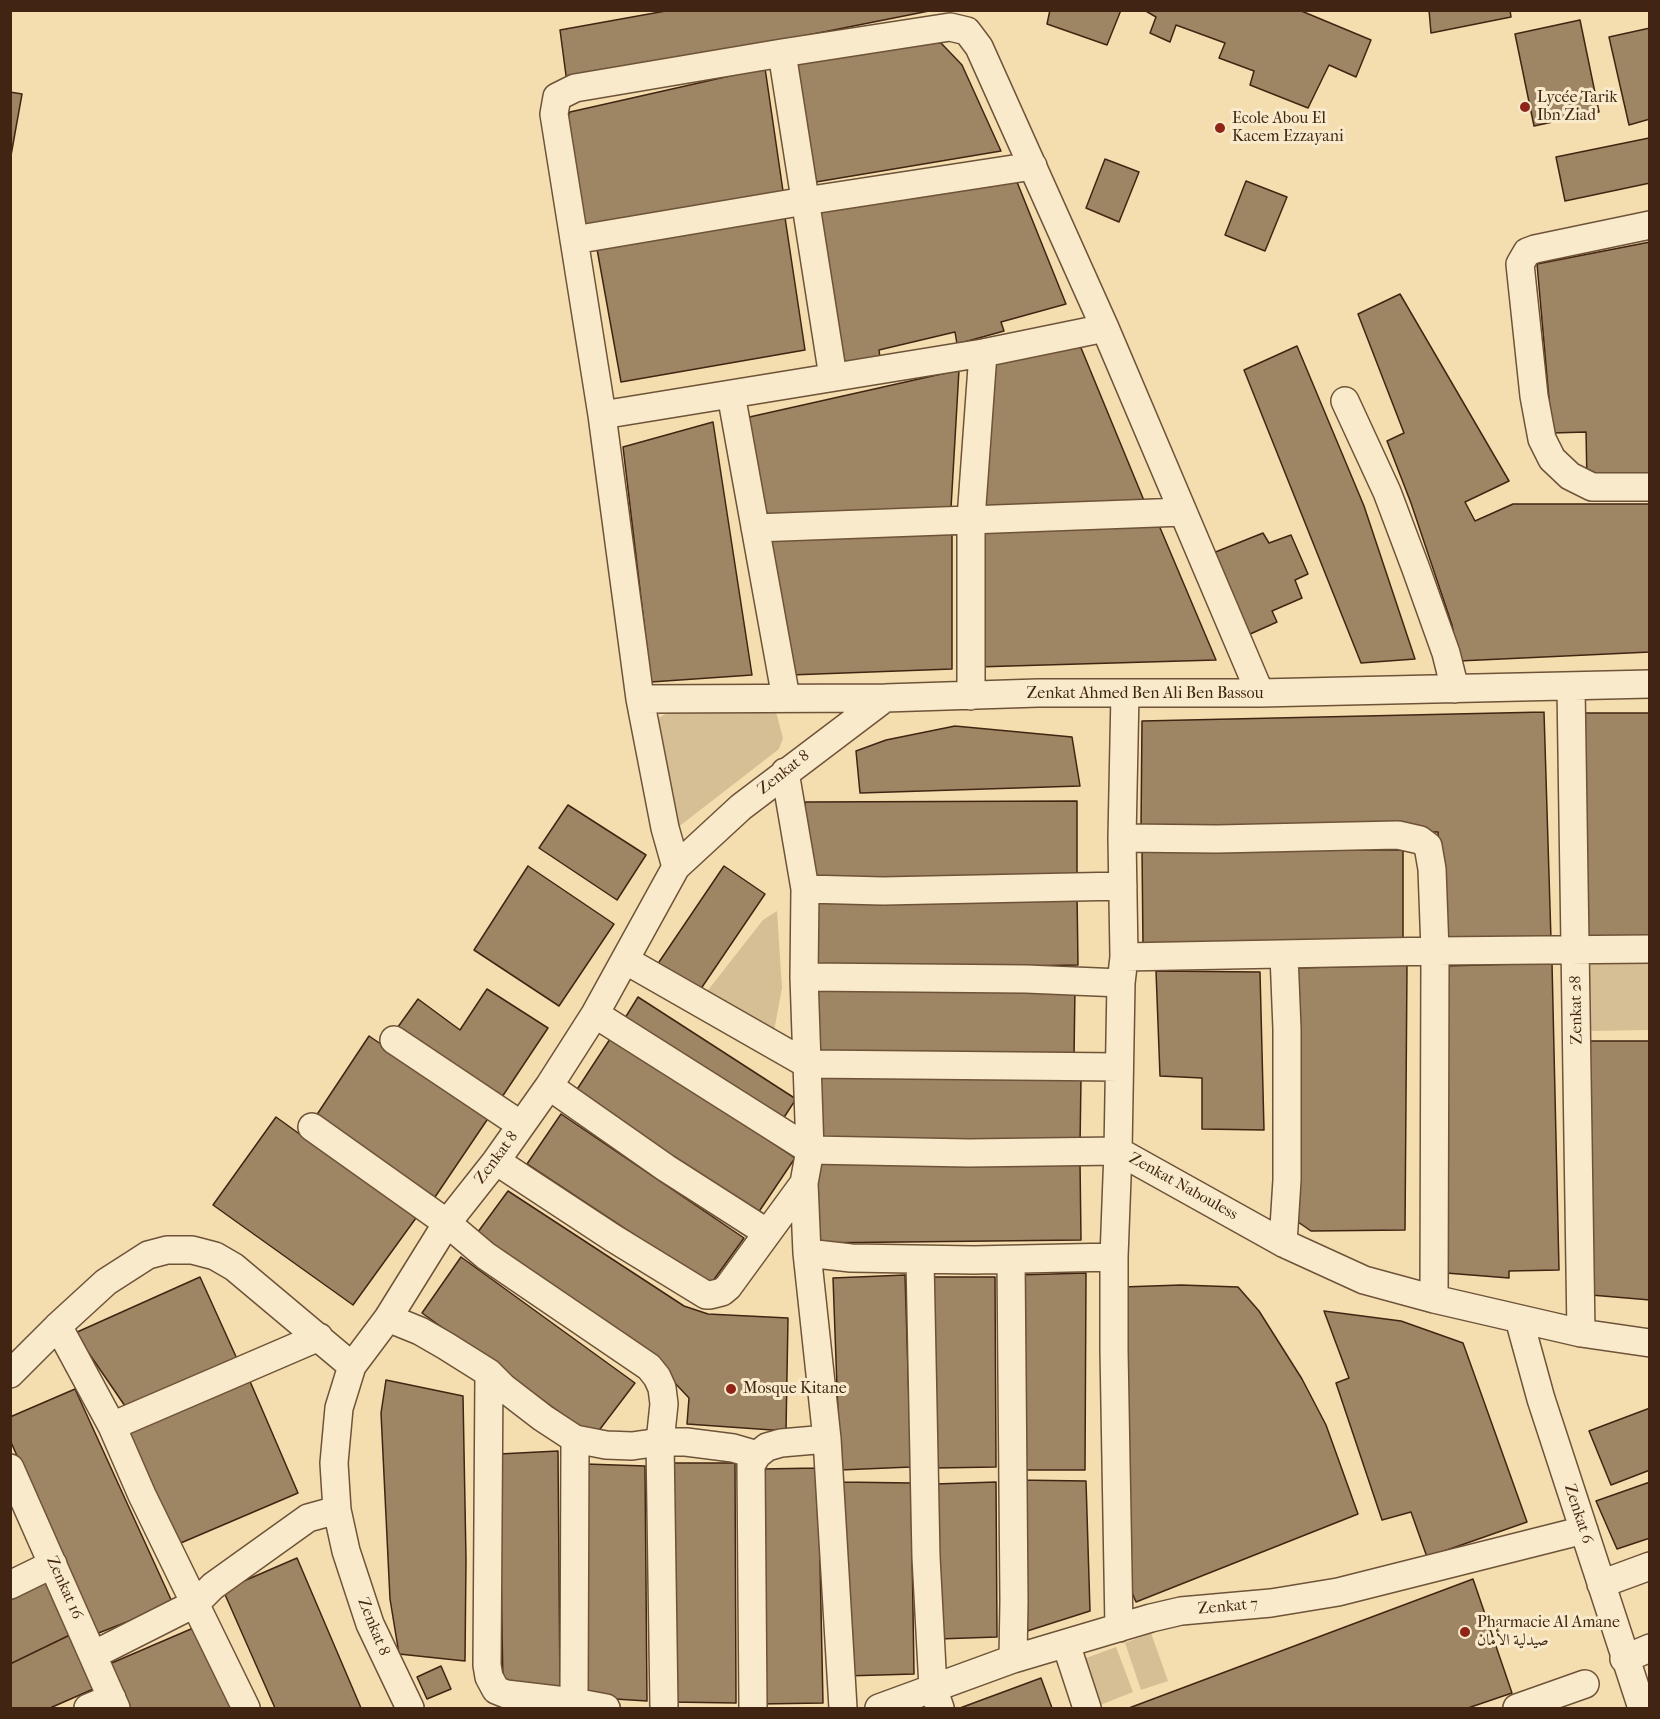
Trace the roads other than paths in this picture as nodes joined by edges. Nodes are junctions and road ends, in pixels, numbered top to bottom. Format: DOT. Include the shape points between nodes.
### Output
graph roads {
  1 [pos="782,52"];
  2 [pos="1033,166"];
  3 [pos="805,201"];
  4 [pos="1650,225"];
  5 [pos="574,240"];
  6 [pos="1105,328"];
  7 [pos="983,353"];
  8 [pos="832,377"];
  9 [pos="731,394"];
  10 [pos="1345,402"];
  11 [pos="602,416"];
  12 [pos="1650,488"];
  13 [pos="1183,512"];
  14 [pos="971,519"];
  15 [pos="755,528"];
  16 [pos="1650,684"];
  17 [pos="1572,687"];
  18 [pos="1455,689"];
  19 [pos="1125,693"];
  20 [pos="1260,693"];
  21 [pos="970,696"];
  22 [pos="786,698"];
  23 [pos="885,698"];
  24 [pos="640,699"];
  25 [pos="784,772"];
  26 [pos="1122,838"];
  27 [pos="676,867"];
  28 [pos="1123,886"];
  29 [pos="805,889"];
  30 [pos="1650,949"];
  31 [pos="1576,950"];
  32 [pos="1435,951"];
  33 [pos="1284,955"];
  34 [pos="625,960"];
  35 [pos="1122,970"];
  36 [pos="804,977"];
  37 [pos="595,1014"];
  38 [pos="394,1040"];
  39 [pos="807,1064"];
  40 [pos="1119,1067"];
  41 [pos="549,1086"];
  42 [pos="521,1125"];
  43 [pos="312,1127"];
  44 [pos="810,1150"];
  45 [pos="1118,1151"];
  46 [pos="496,1161"];
  47 [pos="804,1183"];
  48 [pos="447,1223"];
  49 [pos="766,1232"];
  50 [pos="1283,1243"];
  51 [pos="807,1253"];
  52 [pos="1114,1257"];
  53 [pos="920,1260"];
  54 [pos="1011,1260"];
  55 [pos="1434,1299"];
  56 [pos="388,1318"];
  57 [pos="1519,1319"];
  58 [pos="58,1326"];
  59 [pos="1581,1333"];
  60 [pos="318,1337"];
  61 [pos="1650,1343"];
  62 [pos="352,1366"];
  63 [pos="489,1373"];
  64 [pos="10,1374"];
  65 [pos="112,1426"];
  66 [pos="575,1439"];
  67 [pos="827,1439"];
  68 [pos="660,1442"];
  69 [pos="757,1455"];
  70 [pos="10,1468"];
  71 [pos="338,1510"];
  72 [pos="1584,1530"];
  73 [pos="53,1564"];
  74 [pos="1650,1566"];
  75 [pos="1601,1584"];
  76 [pos="10,1585"];
  77 [pos="196,1603"];
  78 [pos="1119,1628"];
  79 [pos="1066,1644"];
  80 [pos="1650,1648"];
  81 [pos="93,1655"];
  82 [pos="1013,1659"];
  83 [pos="1624,1659"];
  84 [pos="1585,1684"];
  85 [pos="936,1698"];
  86 [pos="574,1702"];
  87 [pos="106,1705"];
  88 [pos="246,1708"];
  89 [pos="410,1708"];
  90 [pos="606,1708"];
  91 [pos="664,1708"];
  92 [pos="753,1708"];
  93 [pos="843,1708"];
  94 [pos="879,1708"];
  95 [pos="1087,1708"];
  96 [pos="1517,1708"];
  97 [pos="1642,1708"];
  1 -- 2 [label="street" via="950,27 967,31 979,47"];
  1 -- 3 [label="street"];
  1 -- 5 [label="street" via="575,88 557,97 554,114"];
  2 -- 3 [label="street"];
  2 -- 6 [label="street"];
  3 -- 5 [label="street"];
  3 -- 8 [label="street"];
  4 -- 12 [label="street" via="1535,249 1527,252 1520,264 1534,396 1542,439 1552,459 1570,476 1592,486"];
  5 -- 11 [label="street"];
  6 -- 7 [label="street"];
  6 -- 13 [label="street"];
  7 -- 8 [label="street"];
  7 -- 14 [label="street"];
  8 -- 9 [label="street"];
  9 -- 11 [label="street"];
  9 -- 15 [label="street"];
  10 -- 18 [label="street" via="1387,492 1446,653"];
  11 -- 24 [label="street"];
  13 -- 14 [label="street"];
  13 -- 20 [label="street"];
  14 -- 15 [label="street"];
  14 -- 21 [label="street"];
  15 -- 22 [label="street"];
  16 -- 17 [label="street, Zenkat Ahmed Ben Ali Ben Bassou"];
  17 -- 18 [label="street, Zenkat Ahmed Ben Ali Ben Bassou"];
  17 -- 31 [label="street, Zenkat 28"];
  18 -- 20 [label="street, Zenkat Ahmed Ben Ali Ben Bassou"];
  19 -- 20 [label="street, Zenkat Ahmed Ben Ali Ben Bassou"];
  19 -- 21 [label="street, Zenkat Ahmed Ben Ali Ben Bassou"];
  19 -- 26 [label="street, Zenkat Nabouless"];
  21 -- 23 [label="street, Zenkat Ahmed Ben Ali Ben Bassou"];
  22 -- 23 [label="street, Zenkat Ahmed Ben Ali Ben Bassou"];
  22 -- 24 [label="street, Zenkat Ahmed Ben Ali Ben Bassou"];
  23 -- 25 [label="street, Zenkat 8"];
  24 -- 27 [label="street" via="664,828"];
  25 -- 27 [label="street, Zenkat 8"];
  25 -- 29 [label="street"];
  26 -- 28 [label="street, Zenkat Nabouless"];
  26 -- 32 [label="street" via="1398,835 1420,840 1428,846 1432,868"];
  27 -- 34 [label="street, Zenkat 8"];
  28 -- 29 [label="street"];
  28 -- 35 [label="street, Zenkat Nabouless"];
  29 -- 36 [label="street"];
  30 -- 31 [label="street"];
  31 -- 32 [label="street"];
  31 -- 59 [label="street, Zenkat 28"];
  32 -- 33 [label="street"];
  32 -- 55 [label="street"];
  33 -- 35 [label="street"];
  33 -- 50 [label="street" via="1287,1180"];
  34 -- 37 [label="street, Zenkat 8"];
  34 -- 39 [label="street"];
  35 -- 36 [label="street" via="1026,979"];
  35 -- 40 [label="street, Zenkat Nabouless"];
  36 -- 39 [label="street"];
  37 -- 41 [label="street, Zenkat 8"];
  37 -- 44 [label="street"];
  38 -- 42 [label="street"];
  39 -- 40 [label="street"];
  39 -- 44 [label="street"];
  40 -- 45 [label="street, Zenkat Nabouless"];
  41 -- 42 [label="street, Zenkat 8"];
  41 -- 49 [label="street"];
  42 -- 46 [label="street, Zenkat 8"];
  43 -- 48 [label="street"];
  44 -- 45 [label="street"];
  44 -- 47 [label="street"];
  45 -- 50 [label="street, Zenkat Nabouless"];
  45 -- 52 [label="street"];
  46 -- 48 [label="street, Zenkat 8"];
  46 -- 49 [label="street" via="706,1294 717,1294 728,1287"];
  47 -- 49 [label="street"];
  47 -- 51 [label="street"];
  48 -- 56 [label="street, Zenkat 8"];
  48 -- 68 [label="street" via="486,1256 649,1366 662,1388"];
  50 -- 55 [label="street, Zenkat Nabouless" via="1364,1280"];
  51 -- 53 [label="street"];
  51 -- 67 [label="street"];
  52 -- 54 [label="street"];
  52 -- 78 [label="street"];
  53 -- 54 [label="street"];
  53 -- 85 [label="street" via="926,1557"];
  54 -- 82 [label="street"];
  55 -- 57 [label="street, Zenkat Nabouless"];
  56 -- 62 [label="street, Zenkat 8"];
  56 -- 63 [label="street" via="420,1331"];
  57 -- 59 [label="street, Zenkat Nabouless"];
  57 -- 72 [label="street, Zenkat 6"];
  58 -- 60 [label="street" via="106,1282 148,1255 192,1250 215,1256 234,1267"];
  58 -- 64 [label="street"];
  58 -- 65 [label="street"];
  59 -- 61 [label="street, Zenkat Nabouless"];
  60 -- 62 [label="street"];
  60 -- 65 [label="street"];
  62 -- 71 [label="street, Zenkat 8" via="339,1408 334,1463"];
  63 -- 66 [label="street" via="543,1419"];
  63 -- 86 [label="street" via="489,1677 496,1690 506,1694"];
  65 -- 77 [label="street"];
  66 -- 68 [label="street" via="623,1446"];
  66 -- 86 [label="street"];
  67 -- 69 [label="street" via="782,1443"];
  67 -- 93 [label="street"];
  68 -- 69 [label="street" via="710,1444"];
  68 -- 91 [label="street"];
  69 -- 92 [label="street" via="751,1465 749,1487"];
  70 -- 73 [label="street, Zenkat 16"];
  71 -- 77 [label="street" via="308,1518 213,1586"];
  71 -- 89 [label="street, Zenkat 8" via="346,1551 370,1624"];
  72 -- 75 [label="street, Zenkat 6"];
  72 -- 78 [label="street, Zenkat 7" via="1338,1592 1181,1611"];
  73 -- 76 [label="street"];
  73 -- 81 [label="street, Zenkat 16"];
  74 -- 75 [label="street"];
  75 -- 83 [label="street, Zenkat 6"];
  77 -- 81 [label="street"];
  77 -- 88 [label="street"];
  78 -- 79 [label="street, Zenkat 7"];
  79 -- 82 [label="street, Zenkat 7"];
  79 -- 95 [label="street"];
  80 -- 83 [label="street"];
  81 -- 87 [label="street, Zenkat 16"];
  82 -- 85 [label="street, Zenkat 7"];
  83 -- 97 [label="street, Zenkat 6"];
  84 -- 96 [label="street"];
  85 -- 94 [label="street, Zenkat 7"];
  86 -- 90 [label="street"];
}
